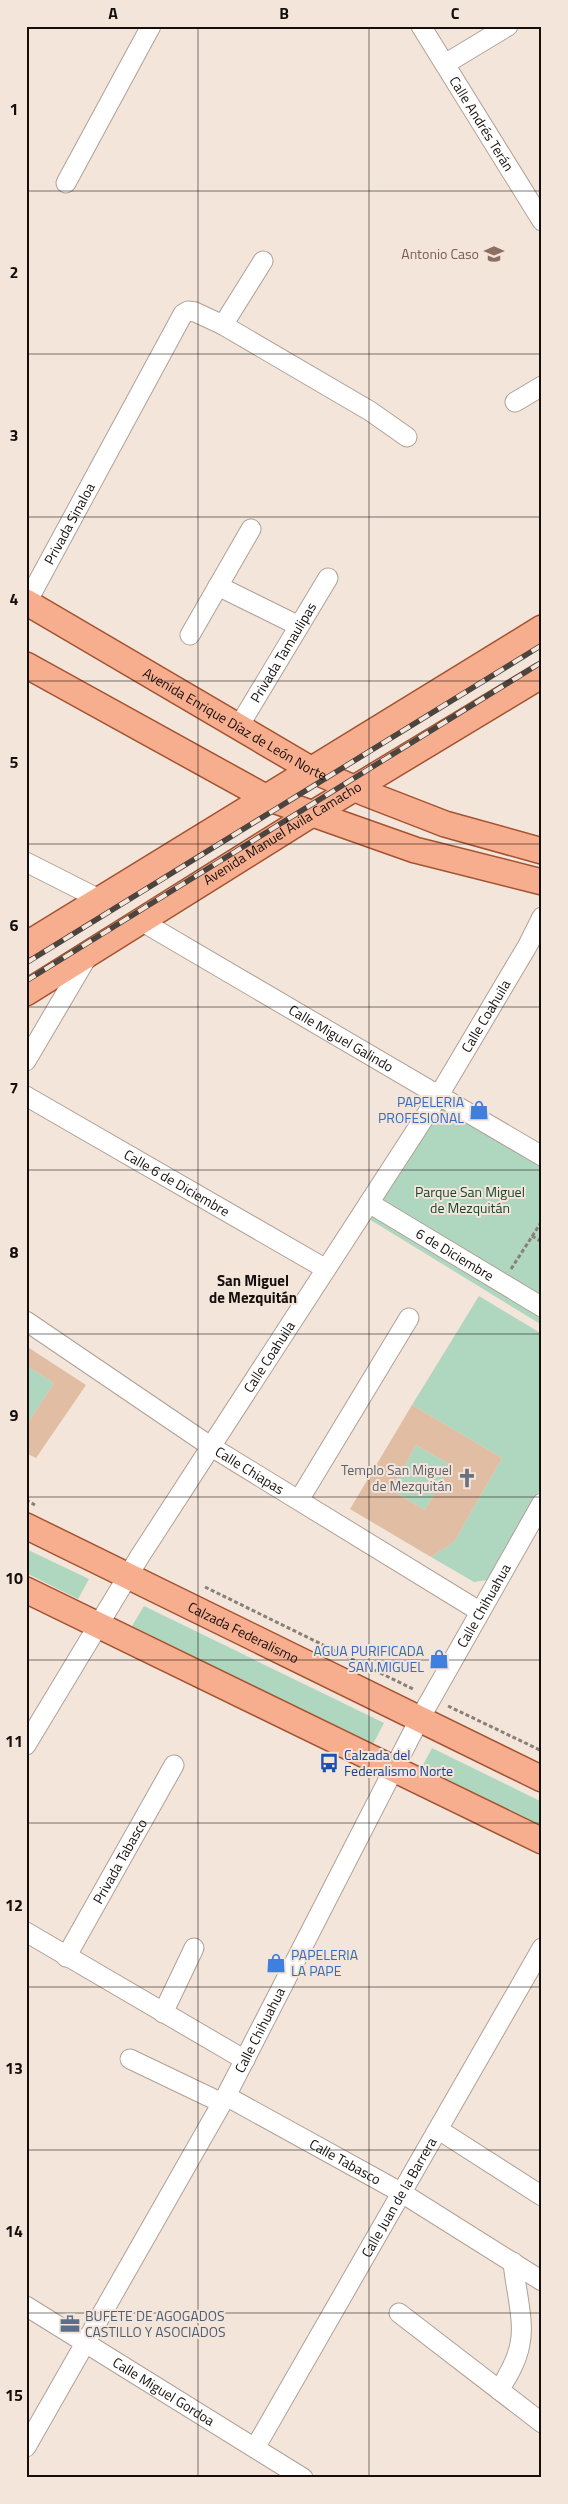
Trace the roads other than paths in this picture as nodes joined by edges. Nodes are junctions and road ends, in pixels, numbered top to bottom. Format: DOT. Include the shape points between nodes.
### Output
graph roads {
  1 [pos="151,26"];
  2 [pos="421,26"];
  3 [pos="508,26"];
  4 [pos="445,64"];
  5 [pos="66,183"];
  6 [pos="542,221"];
  7 [pos="263,261"];
  8 [pos="223,326"];
  9 [pos="542,386"];
  10 [pos="515,402"];
  11 [pos="407,437"];
  12 [pos="251,529"];
  13 [pos="328,578"];
  14 [pos="218,586"];
  15 [pos="26,602"];
  16 [pos="299,626"];
  17 [pos="542,628"];
  18 [pos="190,635"];
  19 [pos="26,665"];
  20 [pos="542,675"];
  21 [pos="239,726"];
  22 [pos="312,770"];
  23 [pos="355,789"];
  24 [pos="265,797"];
  25 [pos="312,814"];
  26 [pos="542,851"];
  27 [pos="26,862"];
  28 [pos="542,882"];
  29 [pos="100,900"];
  30 [pos="542,917"];
  31 [pos="141,921"];
  32 [pos="26,945"];
  33 [pos="535,949"];
  34 [pos="90,953"];
  35 [pos="26,993"];
  36 [pos="26,1061"];
  37 [pos="440,1094"];
  38 [pos="26,1096"];
  39 [pos="542,1156"];
  40 [pos="369,1203"];
  41 [pos="326,1269"];
  42 [pos="542,1307"];
  43 [pos="409,1318"];
  44 [pos="26,1321"];
  45 [pos="210,1446"];
  46 [pos="299,1500"];
  47 [pos="542,1503"];
  48 [pos="35,1517"];
  49 [pos="127,1576"];
  50 [pos="26,1590"];
  51 [pos="479,1611"];
  52 [pos="99,1625"];
  53 [pos="419,1720"];
  54 [pos="26,1746"];
  55 [pos="174,1765"];
  56 [pos="394,1770"];
  57 [pos="540,1772"];
  58 [pos="542,1841"];
  59 [pos="26,1932"];
  60 [pos="194,1948"];
  61 [pos="542,1948"];
  62 [pos="66,1957"];
  63 [pos="163,2013"];
  64 [pos="130,2059"];
  65 [pos="245,2060"];
  66 [pos="224,2100"];
  67 [pos="439,2130"];
  68 [pos="402,2193"];
  69 [pos="542,2196"];
  70 [pos="513,2262"];
  71 [pos="542,2281"];
  72 [pos="26,2306"];
  73 [pos="399,2313"];
  74 [pos="85,2342"];
  75 [pos="499,2390"];
  76 [pos="542,2423"];
  77 [pos="26,2447"];
  78 [pos="255,2448"];
  79 [pos="303,2478"];
  1 -- 5 [label="street"];
  2 -- 4 [label="street, Calle Andrés Terán"];
  3 -- 4 [label="street"];
  4 -- 6 [label="street, Calle Andrés Terán"];
  7 -- 8 [label="street"];
  8 -- 11 [label="street" via="370,411"];
  8 -- 15 [label="street, Privada Sinaloa" via="196,312 183,314"];
  9 -- 10 [label="street"];
  12 -- 14 [label="street"];
  13 -- 16 [label="street, Privada Tamaulipas"];
  14 -- 16 [label="street"];
  14 -- 18 [label="street"];
  15 -- 21 [label="main road, Avenida Enrique Díaz de León Norte"];
  16 -- 21 [label="street, Privada Tamaulipas"];
  17 -- 22 [label="main road"];
  19 -- 24 [label="main road"];
  20 -- 23 [label="main road, Avenida Manuel Ávila Camacho"];
  21 -- 22 [label="main road, Avenida Enrique Díaz de León Norte"];
  22 -- 23 [label="main road, Avenida Enrique Díaz de León Norte"];
  22 -- 24 [label="main road"];
  23 -- 25 [label="main road, Avenida Manuel Ávila Camacho"];
  23 -- 26 [label="main road, Avenida Enrique Díaz de León Norte" via="445,824"];
  24 -- 25 [label="main road"];
  24 -- 29 [label="main road"];
  25 -- 28 [label="main road" via="415,850"];
  25 -- 31 [label="main road, Avenida Manuel Ávila Camacho"];
  27 -- 29 [label="street"];
  29 -- 32 [label="main road"];
  30 -- 33 [label="street, Calle Coahuila"];
  31 -- 34 [label="main road, Avenida Manuel Ávila Camacho"];
  31 -- 37 [label="street, Calle Miguel Galindo"];
  33 -- 37 [label="street, Calle Coahuila"];
  34 -- 35 [label="main road, Avenida Manuel Ávila Camacho"];
  34 -- 36 [label="street"];
  37 -- 39 [label="street, Calle Miguel Galindo"];
  37 -- 40 [label="street, Calle Coahuila"];
  38 -- 41 [label="street, Calle 6 de Diciembre"];
  40 -- 41 [label="street, Calle Coahuila"];
  40 -- 42 [label="street, 6 de Diciembre"];
  41 -- 45 [label="street, Calle Coahuila"];
  43 -- 46 [label="street"];
  44 -- 45 [label="street, Calle Chiapas"];
  45 -- 46 [label="street, Calle Chiapas"];
  45 -- 49 [label="street, Calle Coahuila"];
  46 -- 51 [label="street, Calle Chiapas"];
  47 -- 51 [label="street, Calle Chihuahua"];
  48 -- 49 [label="main road, Calzada Federalismo"];
  49 -- 52 [label="street, Calle Coahuila"];
  49 -- 53 [label="main road, Calzada Federalismo"];
  50 -- 52 [label="main road"];
  51 -- 53 [label="street, Calle Chihuahua"];
  52 -- 54 [label="street, Calle Coahuila"];
  52 -- 56 [label="main road"];
  53 -- 56 [label="street, Calle Chihuahua"];
  53 -- 57 [label="main road, Calzada Federalismo"];
  55 -- 62 [label="street, Privada Tabasco"];
  56 -- 58 [label="main road"];
  56 -- 65 [label="street, Calle Chihuahua"];
  59 -- 62 [label="street"];
  60 -- 63 [label="street"];
  61 -- 67 [label="street, Calle Juan de la Barrera"];
  62 -- 63 [label="street"];
  63 -- 65 [label="street"];
  64 -- 66 [label="street, Calle Tabasco"];
  65 -- 66 [label="street, Calle Chihuahua"];
  66 -- 68 [label="street, Calle Tabasco"];
  66 -- 74 [label="street, Calle Chihuahua"];
  67 -- 68 [label="street, Calle Juan de la Barrera"];
  67 -- 69 [label="street"];
  68 -- 70 [label="street, Calle Tabasco"];
  68 -- 78 [label="street, Calle Juan de la Barrera"];
  70 -- 71 [label="street, Calle Tabasco"];
  70 -- 75 [label="street" via="521,2343 515,2362"];
  72 -- 74 [label="street, Calle Miguel Gordoa"];
  73 -- 75 [label="street"];
  74 -- 77 [label="street, Calle Chihuahua"];
  74 -- 78 [label="street, Calle Miguel Gordoa"];
  75 -- 76 [label="street"];
  78 -- 79 [label="street, Calle Miguel Gordoa"];
}
